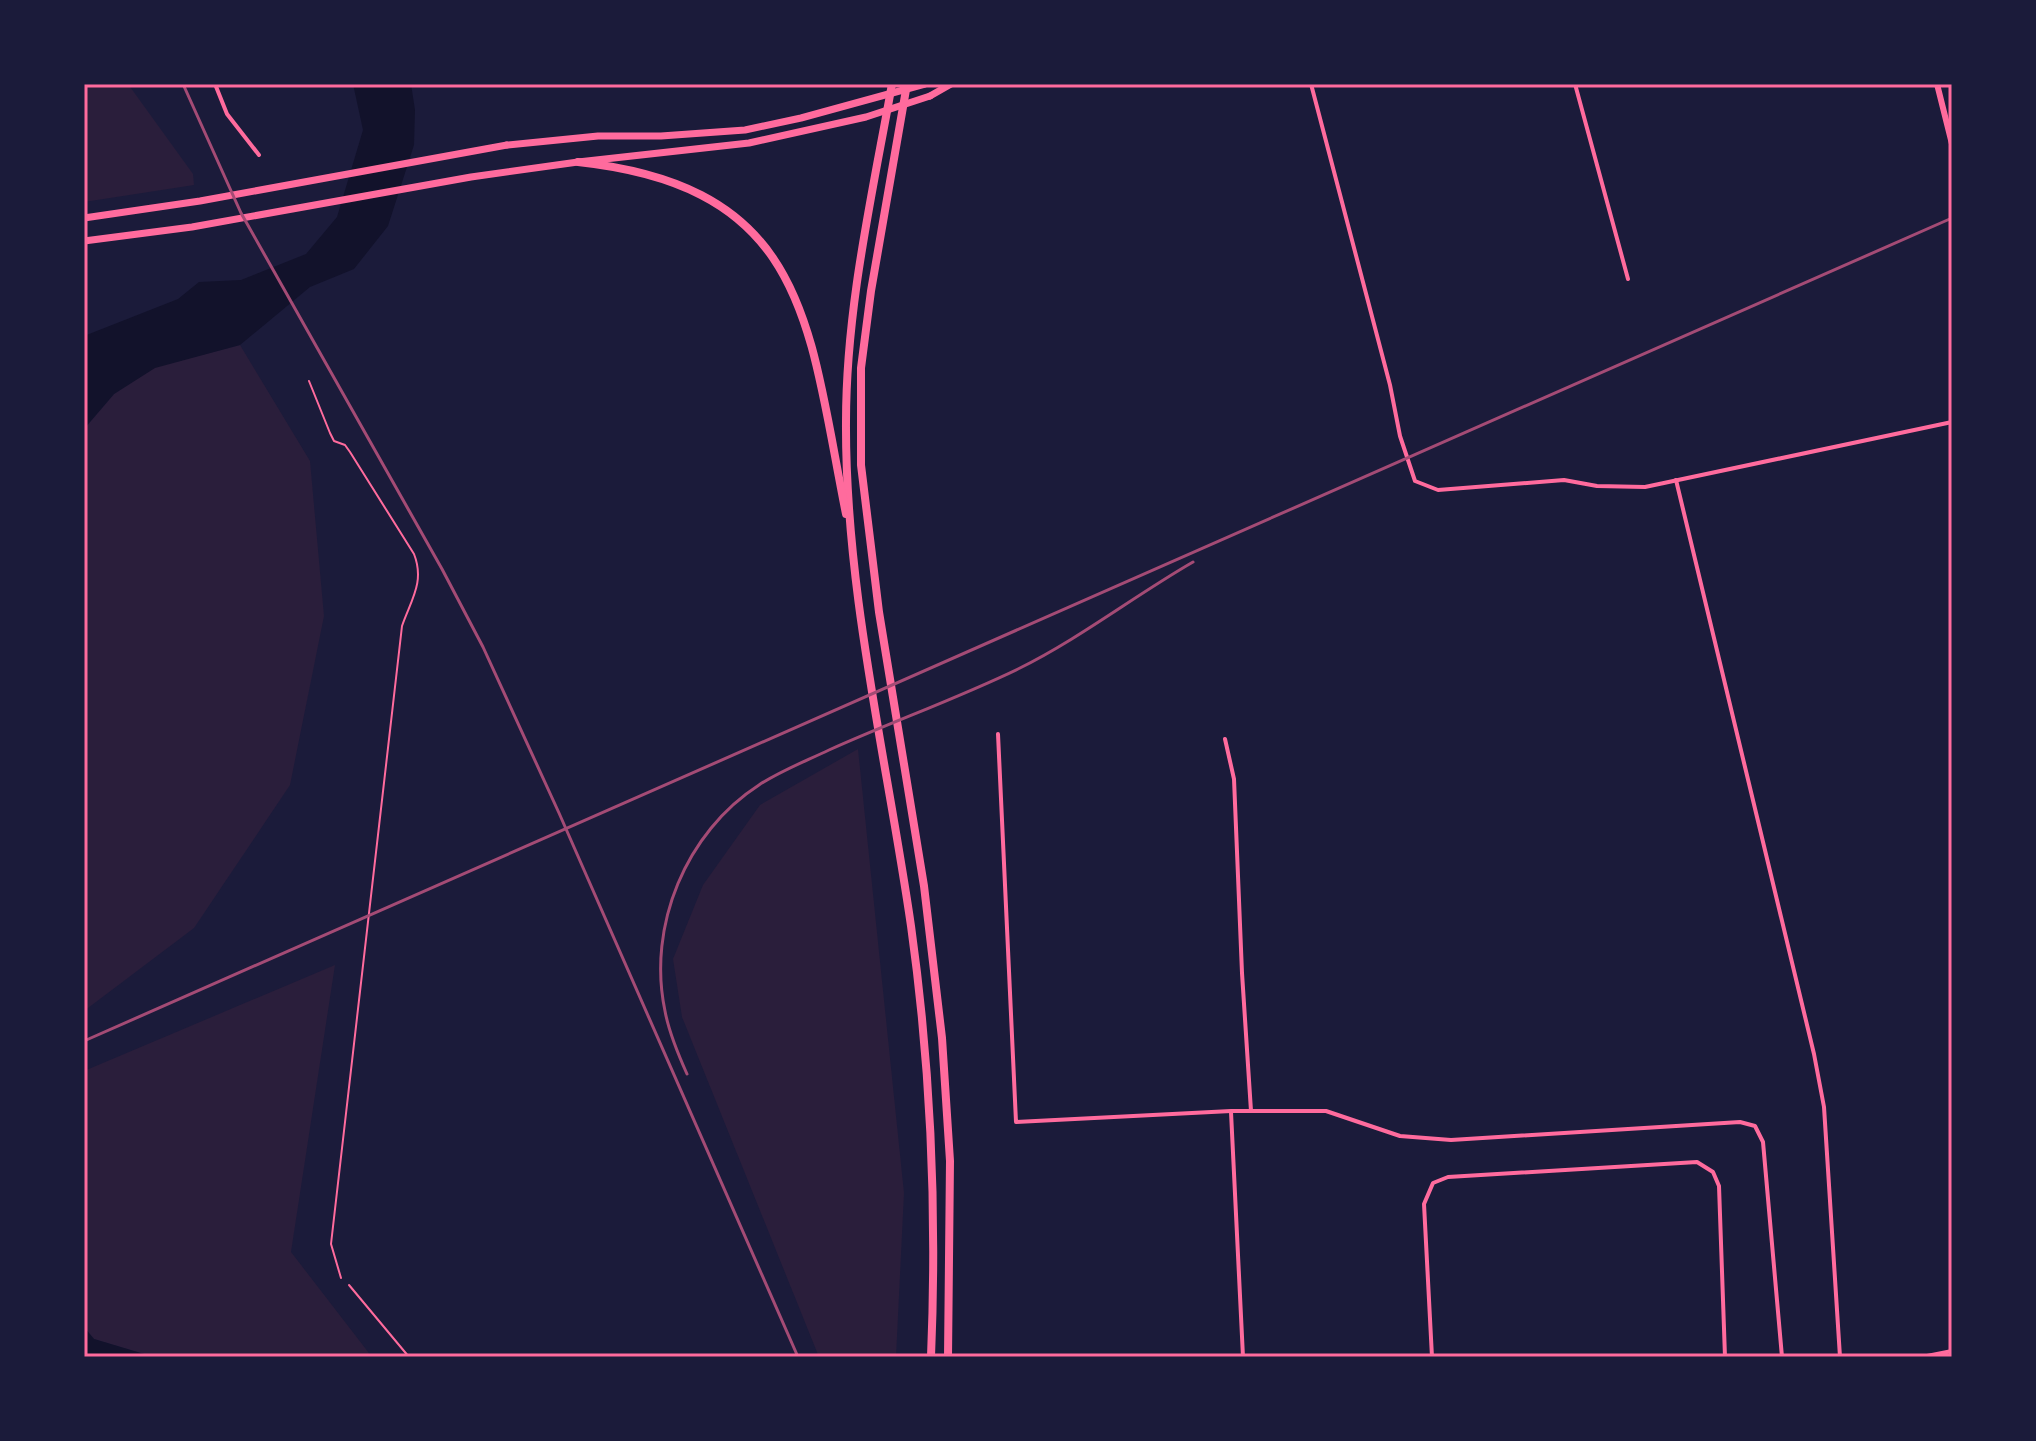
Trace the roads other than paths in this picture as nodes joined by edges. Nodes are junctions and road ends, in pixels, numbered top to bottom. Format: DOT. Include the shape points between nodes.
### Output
graph roads {
  1 [pos="215,84"];
  2 [pos="892,84"];
  3 [pos="907,84"];
  4 [pos="925,84"];
  5 [pos="951,84"];
  6 [pos="1311,84"];
  7 [pos="1575,84"];
  8 [pos="1937,84"];
  9 [pos="1952,144"];
  10 [pos="259,155"];
  11 [pos="578,162"];
  12 [pos="84,218"];
  13 [pos="84,241"];
  14 [pos="1628,279"];
  15 [pos="1952,422"];
  16 [pos="1676,480"];
  17 [pos="852,544"];
  18 [pos="998,734"];
  19 [pos="1225,739"];
  20 [pos="1231,1111"];
  21 [pos="1251,1111"];
  22 [pos="349,1285"];
  23 [pos="1952,1351"];
  24 [pos="409,1357"];
  25 [pos="931,1357"];
  26 [pos="948,1357"];
  27 [pos="1243,1357"];
  28 [pos="1432,1357"];
  29 [pos="1725,1357"];
  30 [pos="1782,1357"];
  31 [pos="1840,1357"];
  32 [pos="1922,1357"];
  1 -- 10 [label="street" via="227,114"];
  2 -- 17 [label="highway" via="853,305 846,421"];
  3 -- 26 [label="highway" via="861,368 861,465 942,1038 950,1161"];
  4 -- 12 [label="main road" via="745,130 507,145"];
  5 -- 11 [label="main road" via="866,117 749,143"];
  6 -- 16 [label="street" via="1415,481 1452,490 1564,480 1645,487"];
  7 -- 14 [label="street"];
  8 -- 9 [label="main road"];
  11 -- 13 [label="main road"];
  11 -- 17 [label="highway" via="620,166 693,189 737,217 766,245 796,297 813,345"];
  15 -- 16 [label="street"];
  16 -- 31 [label="street" via="1822,1093"];
  17 -- 25 [label="highway" via="924,1038 933,1194"];
  18 -- 20 [label="street" via="1016,1122"];
  19 -- 21 [label="street" via="1234,779"];
  20 -- 21 [label="street"];
  20 -- 27 [label="street"];
  21 -- 30 [label="street" via="1326,1111 1400,1136 1451,1140 1727,1122 1755,1126 1763,1142"];
  22 -- 24 [label="lane"];
  23 -- 32 [label="street"];
  28 -- 29 [label="street" via="1424,1204 1433,1183 1448,1177 1697,1162 1713,1172 1719,1186"];
}
